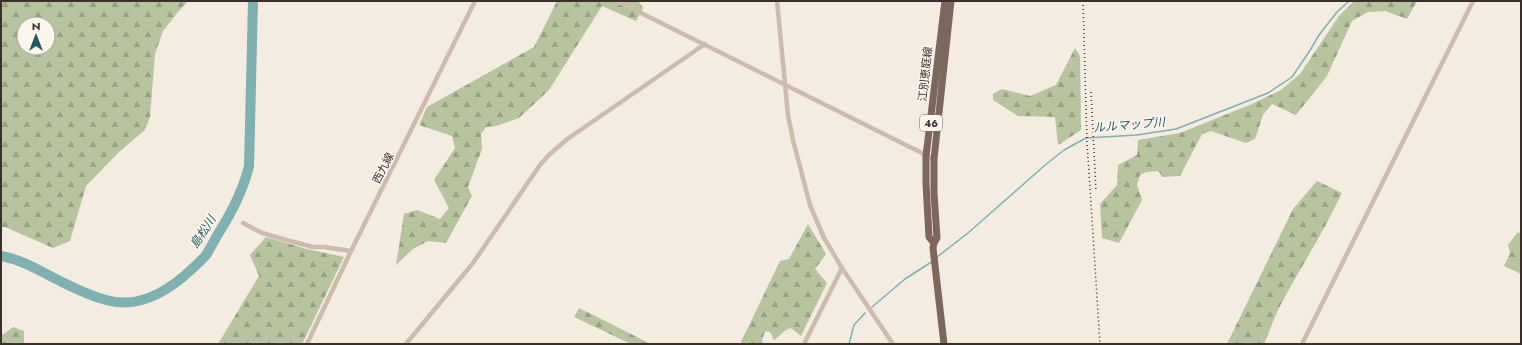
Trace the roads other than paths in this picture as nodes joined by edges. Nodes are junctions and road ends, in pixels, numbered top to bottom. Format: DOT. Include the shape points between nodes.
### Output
graph roads {
  1 [pos="475,1"];
  2 [pos="617,1"];
  3 [pos="777,1"];
  4 [pos="945,1"];
  5 [pos="951,1"];
  6 [pos="1473,1"];
  7 [pos="705,44"];
  8 [pos="785,84"];
  9 [pos="926,156"];
  10 [pos="934,159"];
  11 [pos="243,223"];
  12 [pos="934,246"];
  13 [pos="351,251"];
  14 [pos="842,268"];
  15 [pos="1303,343"];
  16 [pos="307,344"];
  17 [pos="406,344"];
  18 [pos="804,344"];
  19 [pos="893,344"];
  20 [pos="944,344"];
  21 [pos="1309,344"];
  1 -- 13 [label="street, 西九線"];
  2 -- 7 [label="street"];
  3 -- 8 [label="street"];
  4 -- 9 [label="main road, 江別恵庭線 / 46"];
  5 -- 10 [label="main road, 江別恵庭線 / 46"];
  6 -- 15 [label="street"];
  7 -- 8 [label="street"];
  7 -- 17 [label="street" via="548,155 473,263"];
  8 -- 9 [label="street"];
  8 -- 14 [label="street" via="793,140 810,204 824,238"];
  9 -- 10 [label="street"];
  9 -- 12 [label="main road, 江別恵庭線 / 46" via="929,237"];
  10 -- 12 [label="main road, 江別恵庭線 / 46" via="937,238"];
  11 -- 13 [label="street" via="262,233 313,247 324,246"];
  12 -- 20 [label="main road, 江別恵庭線 / 46"];
  13 -- 16 [label="street, 西九線"];
  14 -- 18 [label="street"];
  14 -- 19 [label="street"];
  15 -- 21 [label="street"];
}
